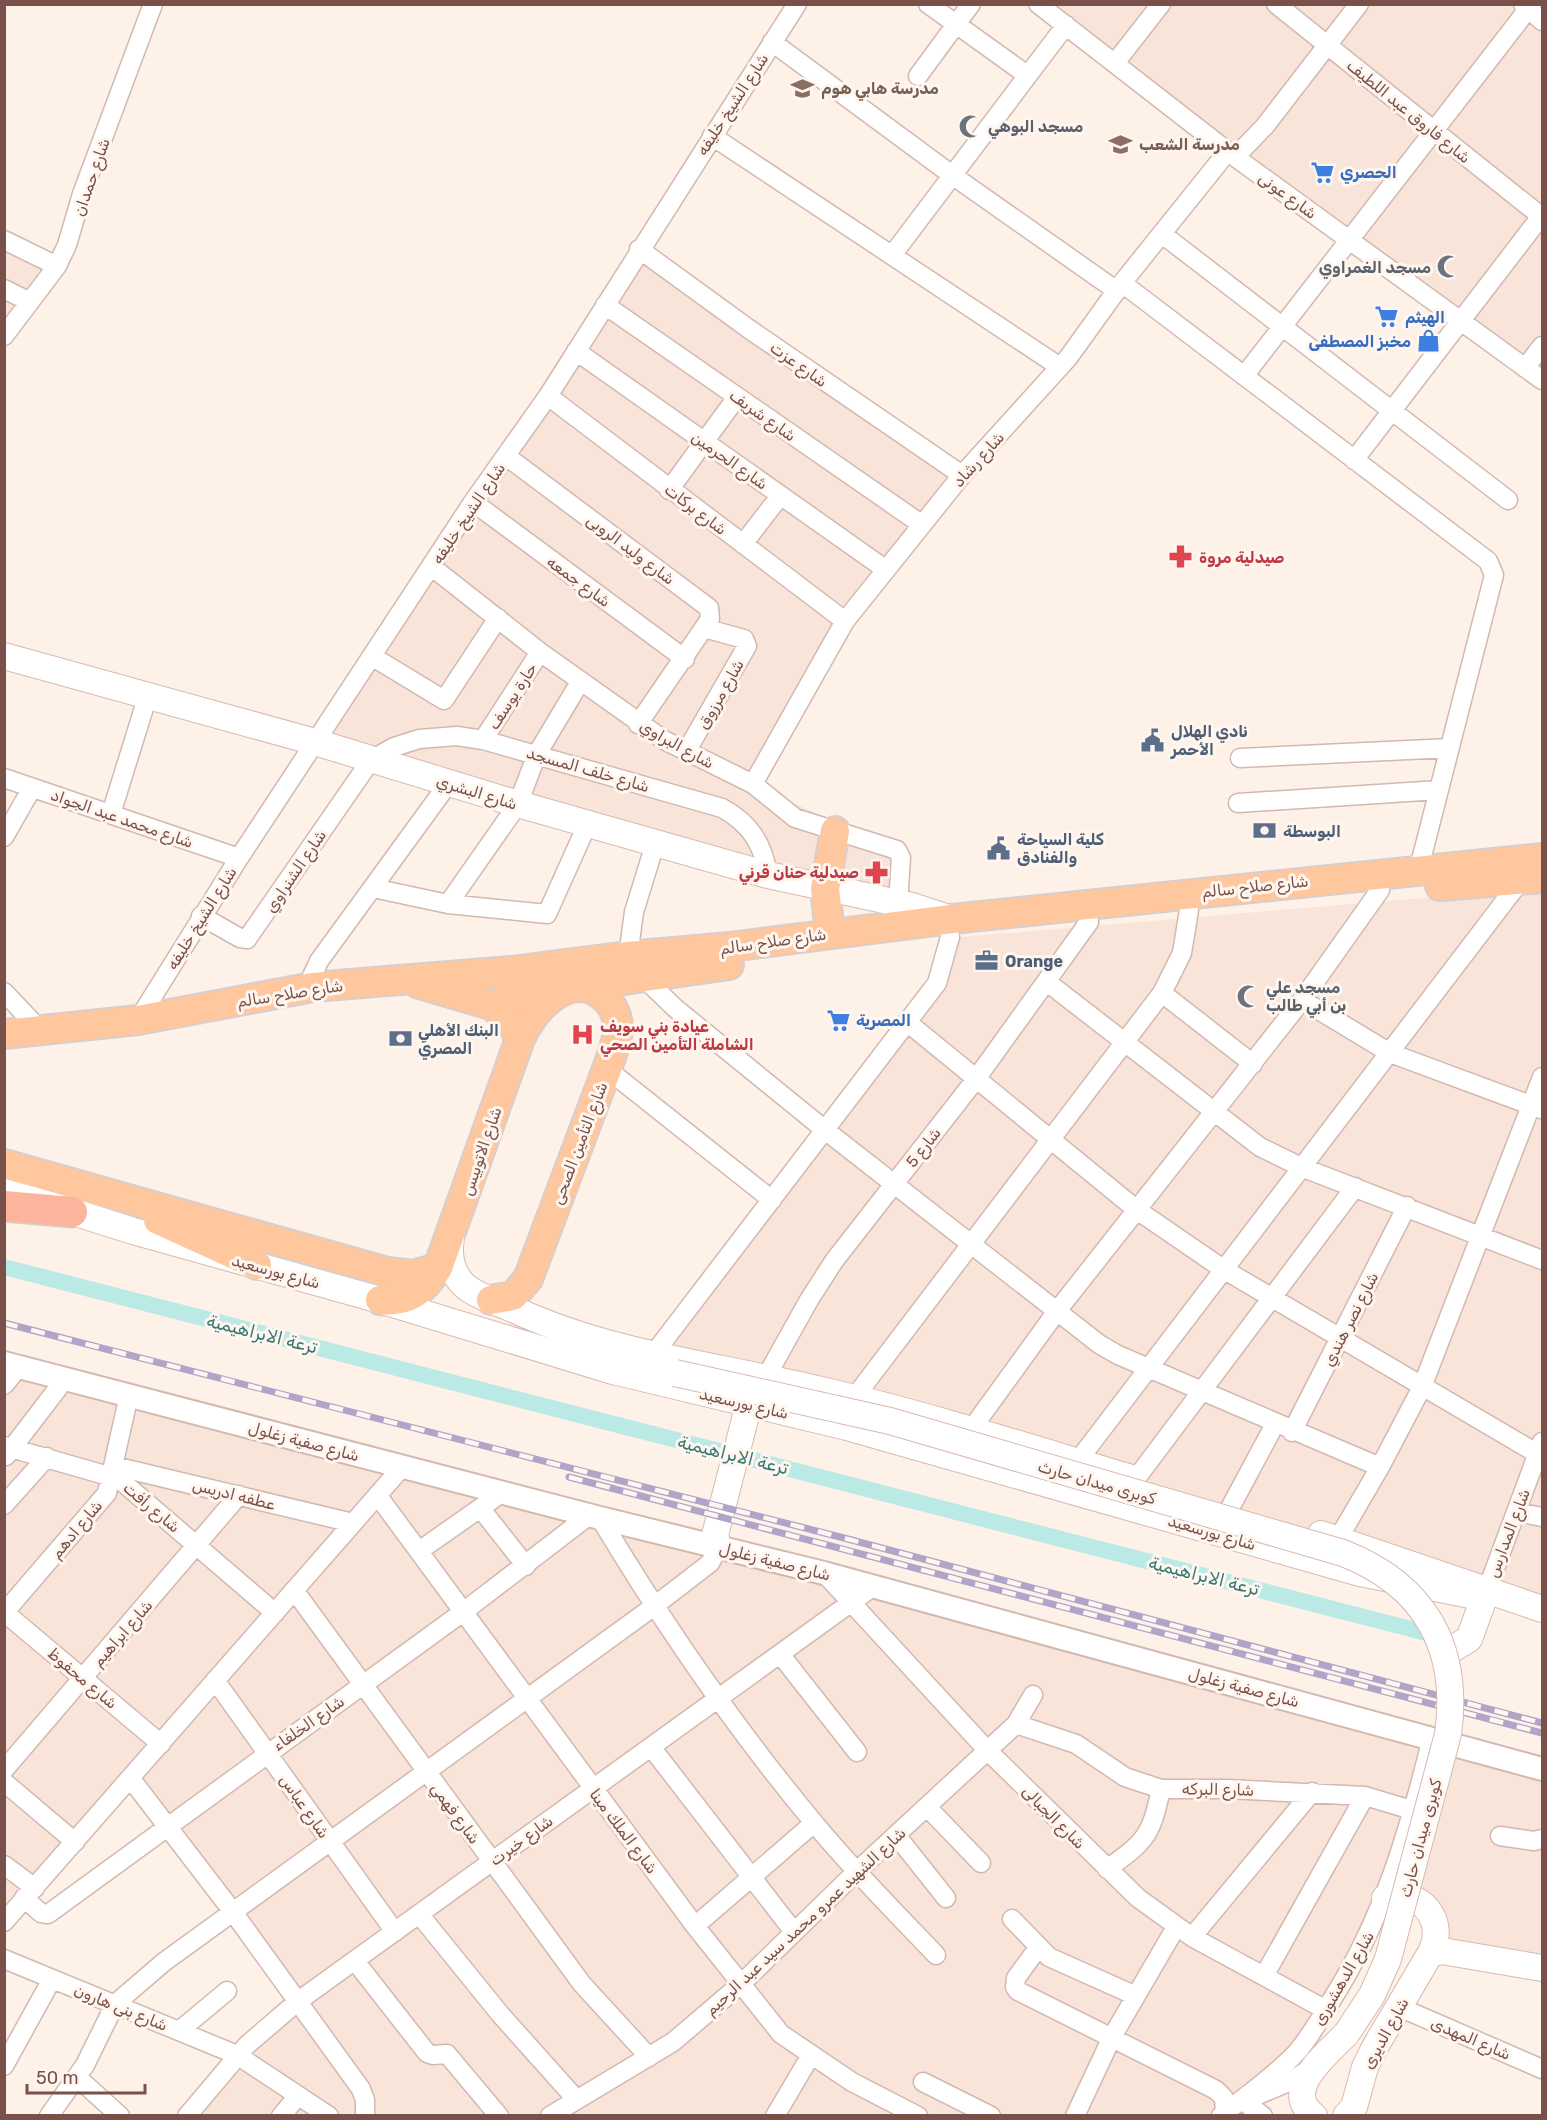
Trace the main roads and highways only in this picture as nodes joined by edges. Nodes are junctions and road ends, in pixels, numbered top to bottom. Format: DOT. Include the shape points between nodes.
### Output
graph roads {
  1 [pos="4,656"];
  2 [pos="835,831"];
  3 [pos="1542,858"];
  4 [pos="1532,879"];
  5 [pos="825,889"];
  6 [pos="951,928"];
  7 [pos="830,933"];
  8 [pos="636,967"];
  9 [pos="511,971"];
  10 [pos="404,979"];
  11 [pos="573,986"];
  12 [pos="4,1034"];
  13 [pos="520,1039"];
  14 [pos="4,1164"];
  15 [pos="4,1190"];
  16 [pos="117,1196"];
  17 [pos="4,1206"];
  18 [pos="72,1212"];
  19 [pos="451,1238"];
  20 [pos="257,1265"];
  21 [pos="438,1268"];
  22 [pos="380,1300"];
  23 [pos="491,1300"];
  24 [pos="484,1332"];
  25 [pos="613,1371"];
  26 [pos="749,1404"];
  27 [pos="1135,1480"];
  28 [pos="1121,1507"];
  29 [pos="718,1548"];
  30 [pos="1484,1600"];
  31 [pos="1542,1609"];
  32 [pos="1444,1654"];
  33 [pos="1384,1898"];
  34 [pos="1430,1954"];
  35 [pos="1542,1968"];
  36 [pos="1304,2111"];
  37 [pos="1347,2115"];
  1 -- 5 [label="main road, شارع البشري" via="315,742 587,825"];
  2 -- 5 [label="main road"];
  3 -- 6 [label="main road, شارع صلاح سالم" via="1419,868"];
  4 -- 6 [label="main road, شارع صلاح سالم" via="1380,890 1089,922"];
  5 -- 6 [label="main road, شارع البشري" via="898,904"];
  5 -- 7 [label="main road"];
  6 -- 7 [label="main road, شارع صلاح سالم"];
  6 -- 8 [label="main road, شارع صلاح سالم"];
  7 -- 8 [label="main road, شارع صلاح سالم" via="730,947"];
  8 -- 9 [label="main road, شارع صلاح سالم"];
  8 -- 11 [label="main road, شارع صلاح سالم"];
  9 -- 10 [label="main road, شارع صلاح سالم"];
  9 -- 11 [label="main road, شارع صلاح سالم" via="508,986 520,995"];
  10 -- 12 [label="main road, شارع صلاح سالم" via="313,987 138,1020"];
  10 -- 13 [label="main road" via="491,1005 508,1018"];
  11 -- 13 [label="main road, شارع الاتوبيس" via="541,1006"];
  11 -- 23 [label="main road, شارع التأمين الصحى" via="593,989 608,1001 618,1028 607,1069 528,1279 513,1296"];
  13 -- 19 [label="main road, شارع الاتوبيس"];
  14 -- 16 [label="main road"];
  15 -- 18 [label="main road, شارع بورسعيد"];
  16 -- 20 [label="main road" via="185,1235"];
  16 -- 21 [label="main road" via="387,1272 413,1275"];
  17 -- 18 [label="highway"];
  18 -- 20 [label="main road, شارع بورسعيد"];
  19 -- 21 [label="main road, شارع الاتوبيس"];
  19 -- 23 [label="main road, شارع بورسعيد" via="450,1260 459,1280"];
  20 -- 22 [label="main road, شارع بورسعيد"];
  21 -- 22 [label="main road, شارع الاتوبيس" via="419,1292 400,1300"];
  22 -- 24 [label="main road, شارع بورسعيد"];
  23 -- 24 [label="main road" via="477,1303 471,1316 477,1329"];
  23 -- 27 [label="main road, شارع بورسعيد" via="554,1327 652,1356 854,1398"];
  24 -- 25 [label="main road, شارع بورسعيد"];
  25 -- 26 [label="main road, شارع بورسعيد"];
  25 -- 36 [label="main road, كوبرى ميدان حارث, bridge" via="675,1373 890,1421 1343,1553 1388,1575 1413,1598 1434,1628 1447,1662 1452,1698 1448,1734 1388,1959 1372,1995 1347,2033 1312,2067 1305,2084"];
  26 -- 28 [label="main road, شارع بورسعيد" via="904,1443"];
  26 -- 29 [label="main road" via="715,1535"];
  27 -- 28 [label="main road" via="1134,1500"];
  27 -- 30 [label="main road, شارع بورسعيد" via="1338,1539"];
  28 -- 30 [label="main road, شارع بورسعيد" via="1404,1584"];
  30 -- 31 [label="main road, شارع بورسعيد"];
  30 -- 32 [label="main road" via="1469,1639"];
  33 -- 34 [label="main road" via="1402,1895 1425,1906 1435,1921 1436,1938"];
  34 -- 35 [label="main road" via="1442,1951"];
  34 -- 37 [label="main road, شارع الديرى" via="1365,2067 1354,2107"];
}
